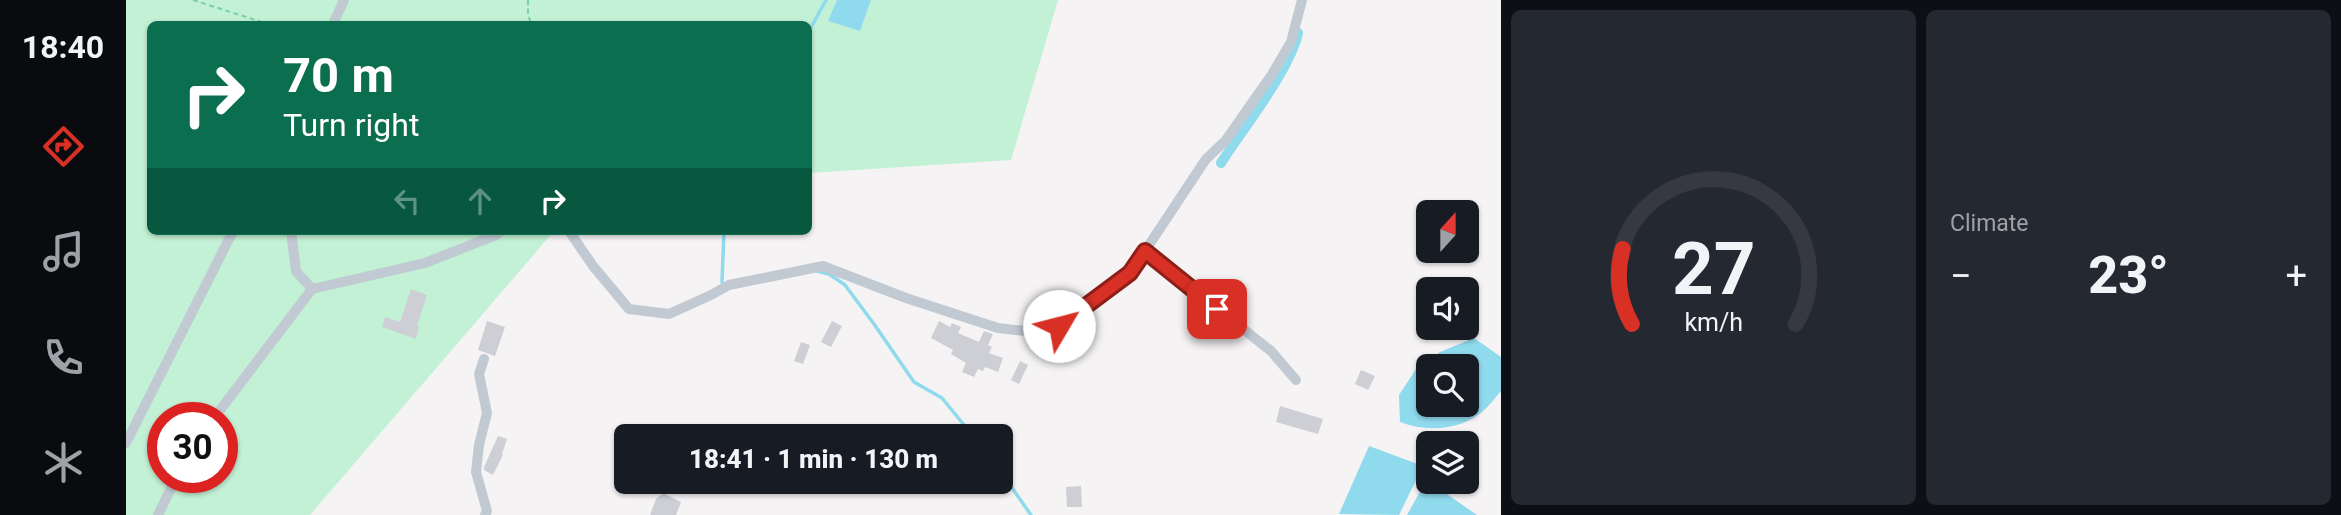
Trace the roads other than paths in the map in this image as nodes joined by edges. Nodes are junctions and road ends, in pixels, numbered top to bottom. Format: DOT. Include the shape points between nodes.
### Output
graph roads {
  1 [pos="344,0"];
  2 [pos="1301,0"];
  3 [pos="334,21"];
  4 [pos="231,235"];
  5 [pos="291,235"];
  6 [pos="492,235"];
  7 [pos="572,235"];
  8 [pos="1145,251"];
  9 [pos="312,289"];
  10 [pos="484,359"];
  11 [pos="1296,380"];
  12 [pos="226,402"];
  13 [pos="126,443"];
  14 [pos="169,493"];
  15 [pos="158,515"];
  16 [pos="485,515"];
  1 -- 3 [label="street"];
  2 -- 8 [label="street" via="1292,42 1271,76 1226,140 1206,159"];
  4 -- 13 [label="street"];
  5 -- 9 [label="street" via="296,271"];
  6 -- 9 [label="street" via="425,263"];
  7 -- 8 [label="street" via="629,309 669,314 729,285 824,266 972,320 1034,332 1059,326 1130,273"];
  8 -- 11 [label="street" via="1271,351"];
  9 -- 12 [label="street"];
  10 -- 16 [label="street" via="479,374 486,413 476,472"];
  14 -- 15 [label="street"];
}
